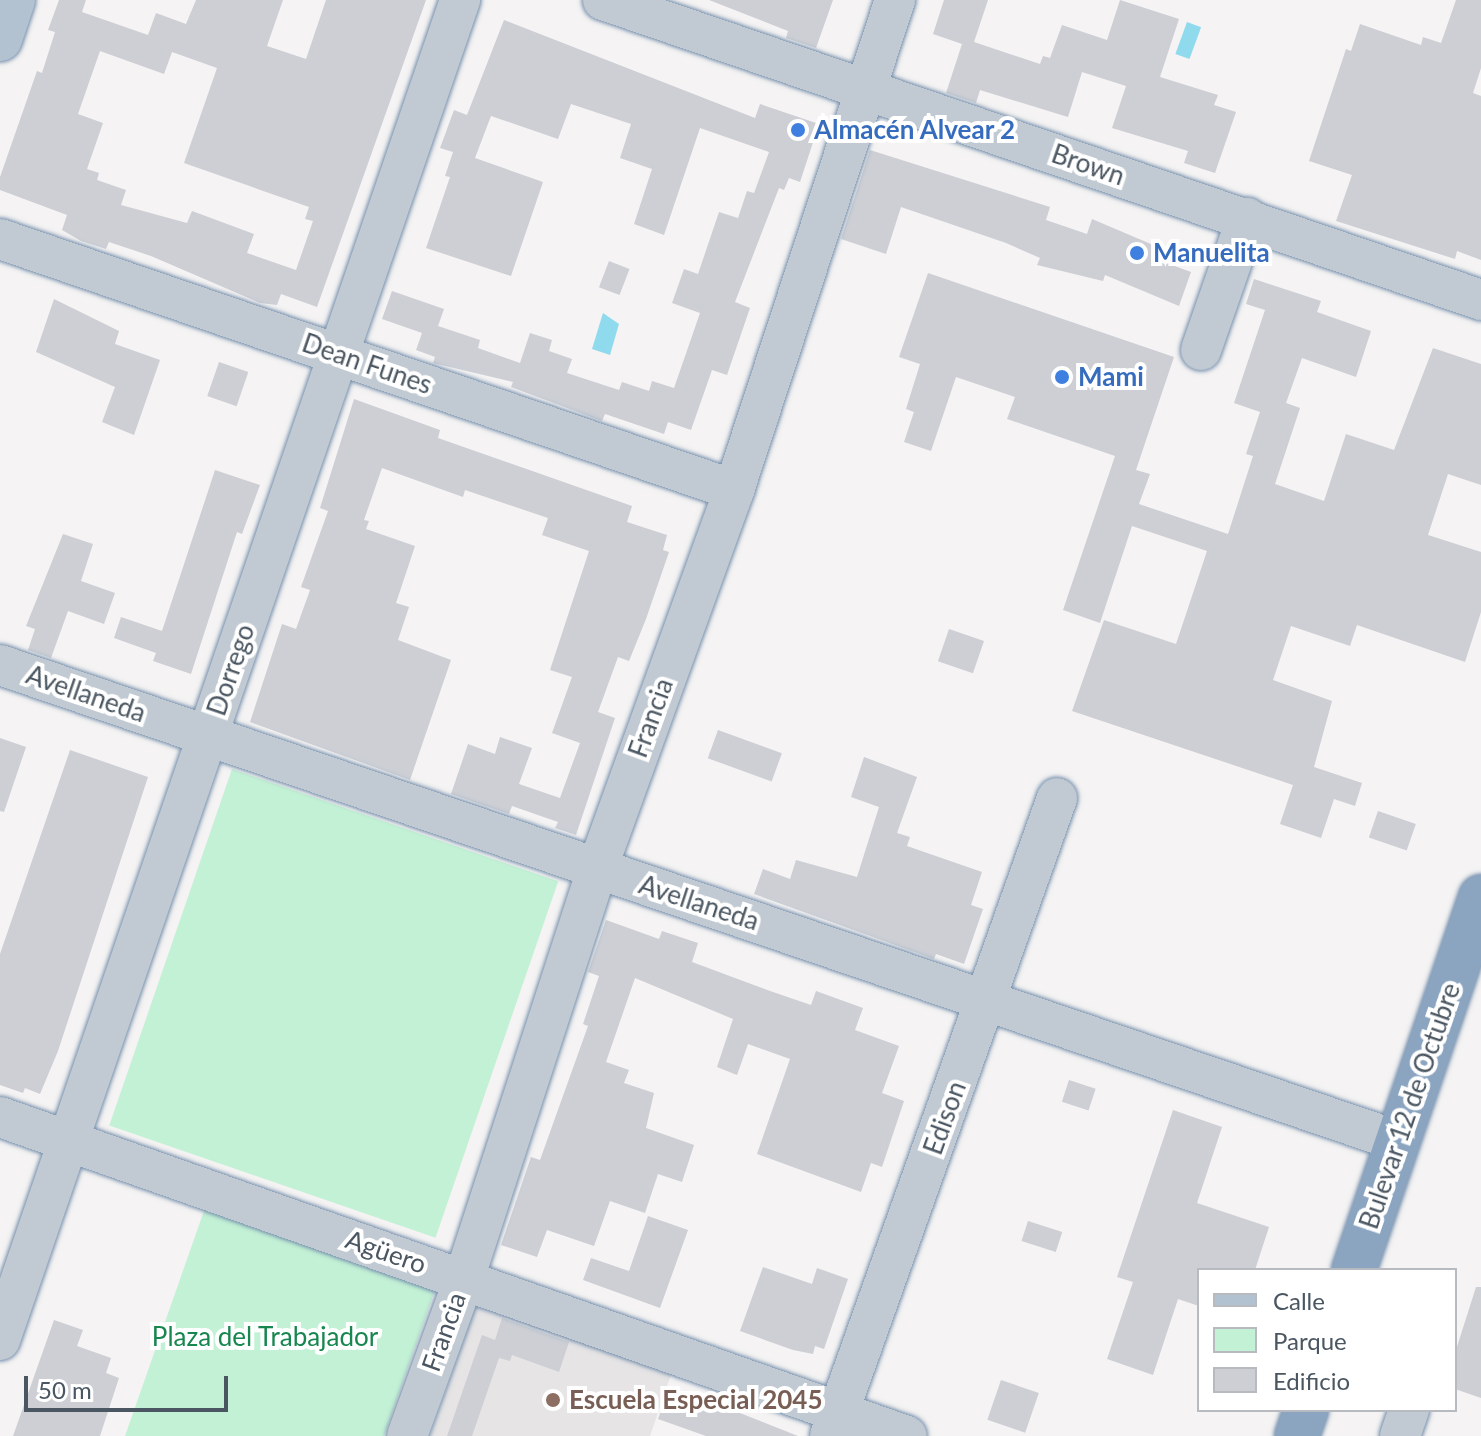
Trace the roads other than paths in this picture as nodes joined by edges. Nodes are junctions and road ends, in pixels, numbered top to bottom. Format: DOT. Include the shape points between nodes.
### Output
graph roads {
  1 [pos="13,0"];
  2 [pos="460,0"];
  3 [pos="603,0"];
  4 [pos="895,0"];
  5 [pos="0,39"];
  6 [pos="865,90"];
  7 [pos="1247,218"];
  8 [pos="0,239"];
  9 [pos="1481,300"];
  10 [pos="1201,350"];
  11 [pos="339,355"];
  12 [pos="734,490"];
  13 [pos="0,665"];
  14 [pos="208,736"];
  15 [pos="1057,798"];
  16 [pos="597,869"];
  17 [pos="1481,897"];
  18 [pos="988,998"];
  19 [pos="0,1117"];
  20 [pos="1398,1141"];
  21 [pos="69,1142"];
  22 [pos="1355,1268"];
  23 [pos="464,1279"];
  24 [pos="0,1340"];
  25 [pos="1305,1412"];
  26 [pos="1408,1412"];
  27 [pos="834,1424"];
  28 [pos="407,1436"];
  29 [pos="907,1436"];
  30 [pos="1297,1436"];
  31 [pos="1400,1436"];
  1 -- 5 [label="main road"];
  2 -- 11 [label="street, Dorrego"];
  3 -- 6 [label="street, Brown"];
  4 -- 6 [label="street, Francia"];
  6 -- 7 [label="street, Brown"];
  6 -- 12 [label="street, Francia"];
  7 -- 9 [label="street, Brown"];
  7 -- 10 [label="street"];
  8 -- 11 [label="street, Dean Funes"];
  11 -- 12 [label="street, Dean Funes"];
  11 -- 14 [label="street, Dorrego"];
  12 -- 16 [label="street, Francia"];
  13 -- 14 [label="street, Avellaneda"];
  14 -- 16 [label="street, Avellaneda"];
  14 -- 21 [label="street, Dorrego"];
  15 -- 18 [label="street, Edison"];
  16 -- 18 [label="street, Avellaneda"];
  16 -- 23 [label="street, Francia"];
  17 -- 20 [label="highway, Bulevar 12 de Octubre"];
  18 -- 20 [label="street, Avellaneda"];
  18 -- 27 [label="street, Edison"];
  19 -- 21 [label="street, Agüero"];
  20 -- 22 [label="highway, Bulevar 12 de Octubre"];
  21 -- 23 [label="street, Agüero"];
  21 -- 24 [label="street, Dorrego"];
  23 -- 27 [label="street, Agüero"];
  23 -- 28 [label="street, Francia"];
  25 -- 30 [label="highway"];
  26 -- 31 [label="street"];
  27 -- 29 [label="street, Agüero"];
}
